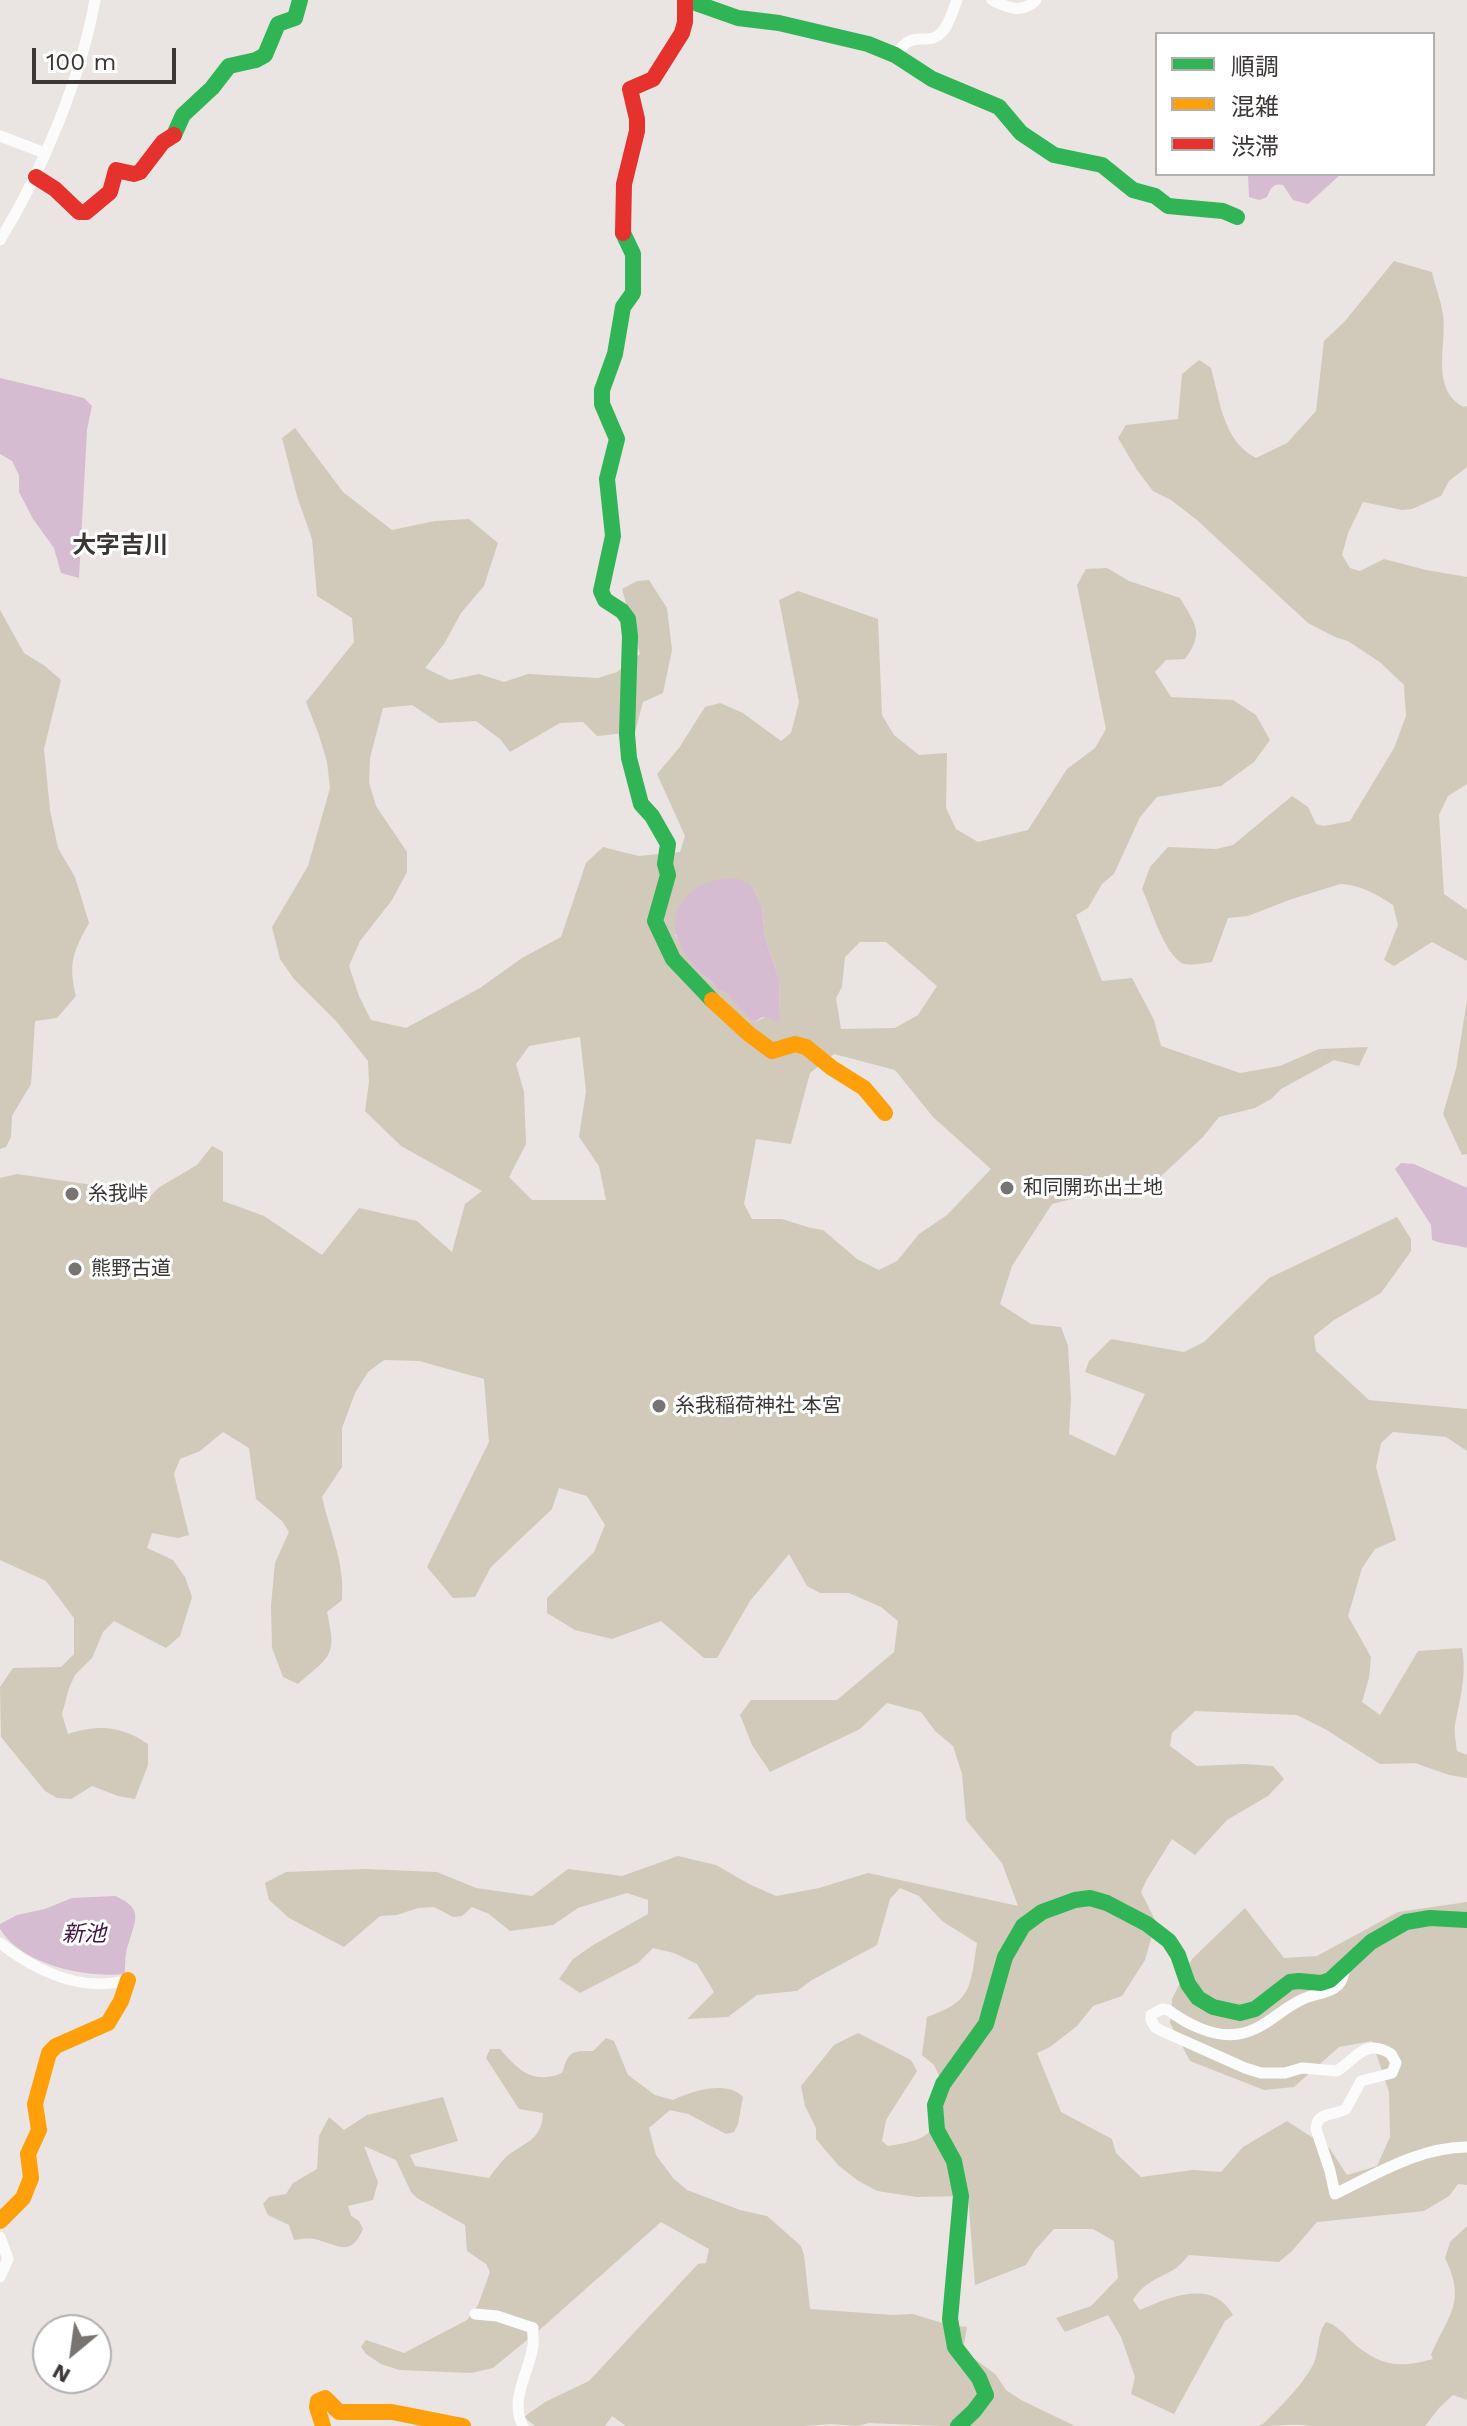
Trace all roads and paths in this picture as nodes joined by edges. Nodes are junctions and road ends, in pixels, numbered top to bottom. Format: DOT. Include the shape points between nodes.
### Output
graph roads {
  1 [pos="95,0"];
  2 [pos="300,0"];
  3 [pos="686,0"];
  4 [pos="957,0"];
  5 [pos="992,0"];
  6 [pos="1036,0"];
  7 [pos="895,55"];
  8 [pos="0,136"];
  9 [pos="45,153"];
  10 [pos="36,177"];
  11 [pos="1237,217"];
  12 [pos="0,240"];
  13 [pos="885,1113"];
  14 [pos="1467,1920"];
  15 [pos="0,1943"];
  16 [pos="1344,1966"];
  17 [pos="128,1980"];
  18 [pos="1467,2147"];
  19 [pos="0,2221"];
  20 [pos="0,2237"];
  21 [pos="0,2277"];
  22 [pos="475,2314"];
  23 [pos="323,2426"];
  24 [pos="463,2426"];
  25 [pos="523,2426"];
  26 [pos="958,2426"];
  1 -- 9 [label="street" via="82,56"];
  2 -- 10 [label="street" via="295,18 278,24 265,55 229,66 140,172 116,170 110,192 86,212 79,212"];
  3 -- 7 [label="street" via="738,18 850,39"];
  3 -- 13 [label="street" via="682,33 653,79 630,89 637,131 624,184 623,235 633,254 633,293 623,307 602,390 602,404 617,439 607,479 613,536 601,591 628,619 629,758 641,804 668,844 668,875 655,921 673,959 749,1034 772,1051 795,1044 806,1047 864,1088"];
  4 -- 7 [label="street" via="940,34 906,41"];
  5 -- 6 [label="street" via="1011,9"];
  7 -- 11 [label="street" via="932,79 999,107 1021,133 1054,155 1102,165 1133,190 1168,206"];
  8 -- 9 [label="street"];
  9 -- 10 [label="street"];
  10 -- 12 [label="street"];
  14 -- 16 [label="street" via="1410,1920"];
  15 -- 17 [label="street" via="55,1975 95,1984"];
  16 -- 18 [label="street" via="1336,1987 1239,2034 1199,2028 1168,2010 1157,2011 1151,2020 1162,2031 1261,2073 1337,2071 1366,2049 1391,2054 1396,2063 1392,2073 1361,2081 1346,2109 1316,2123 1335,2194 1436,2150"];
  16 -- 26 [label="street" via="1323,1984 1290,1982 1258,2009 1243,2013 1217,2009 1195,1996 1177,1952 1162,1934 1095,1898 1055,1905 1023,1925 1008,1948 986,2025 935,2101 935,2128 960,2180 950,2319 955,2347 986,2395"];
  17 -- 19 [label="street" via="108,2023 49,2053 35,2104 39,2130 28,2154 31,2178 23,2198"];
  20 -- 21 [label="street" via="8,2259"];
  22 -- 25 [label="street" via="533,2328 534,2344 519,2395"];
  23 -- 24 [label="street" via="317,2407 325,2398 339,2412 392,2412"];
}
